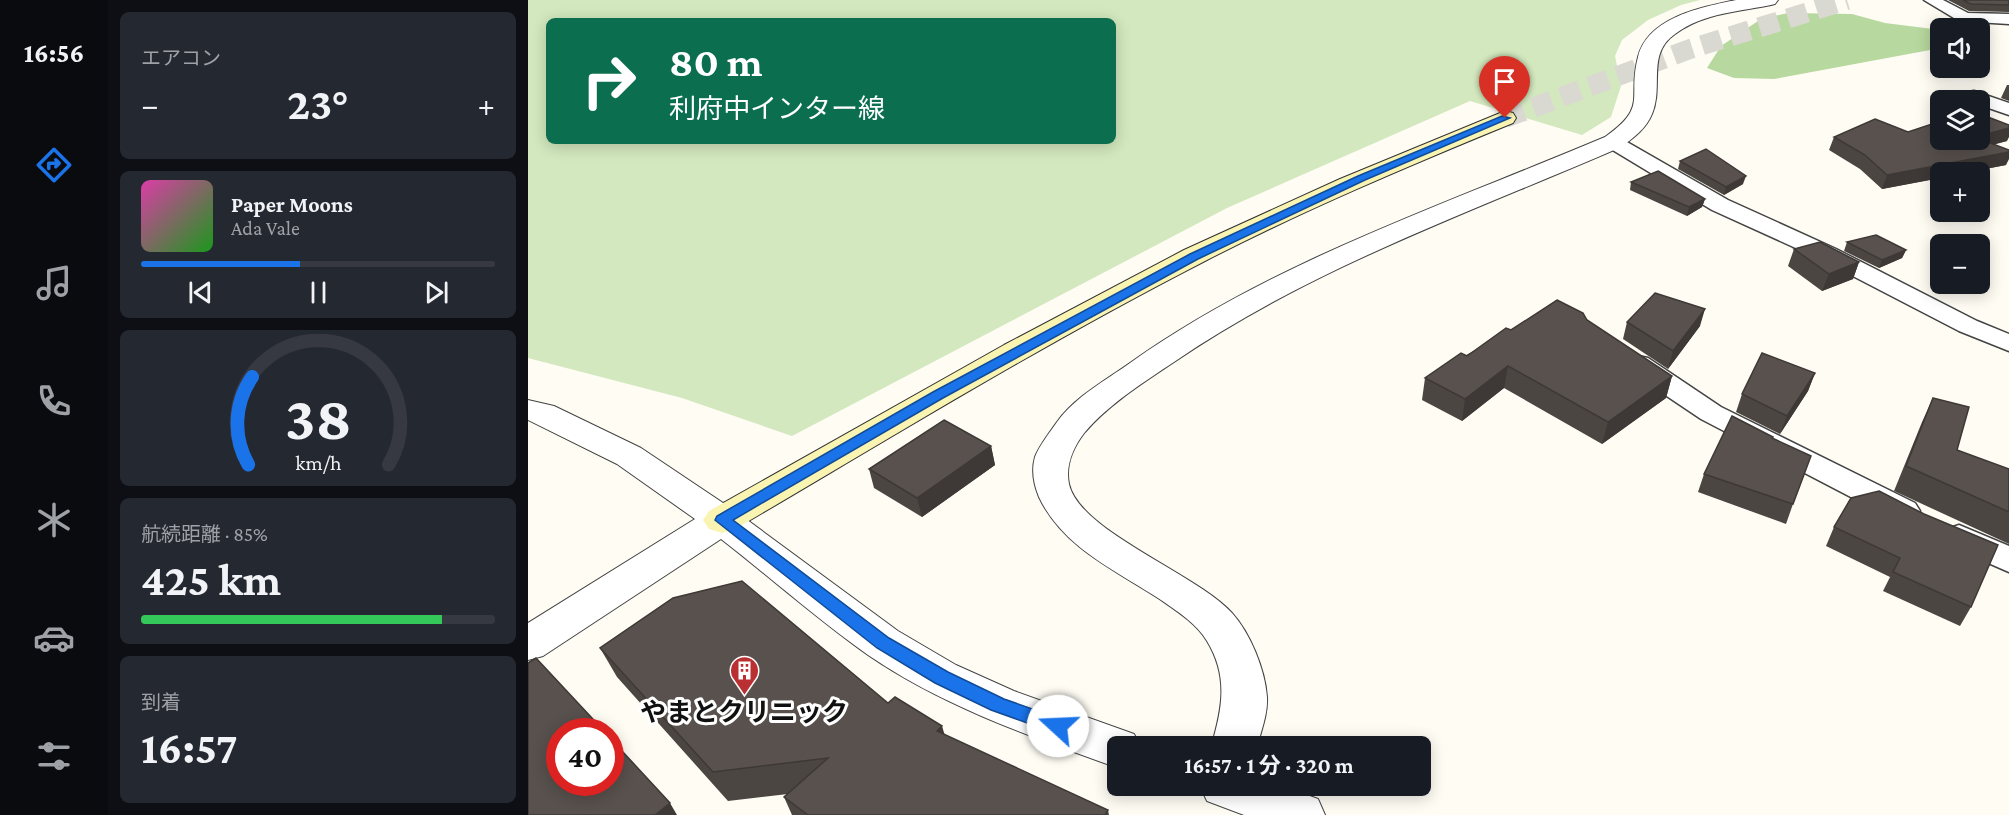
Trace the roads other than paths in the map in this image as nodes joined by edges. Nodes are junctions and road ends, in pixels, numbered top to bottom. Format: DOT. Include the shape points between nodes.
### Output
graph roads {
  1 [pos="1769,0"];
  2 [pos="1932,0"];
  3 [pos="2009,20"];
  4 [pos="1990,102"];
  5 [pos="2009,109"];
  6 [pos="1505,118"];
  7 [pos="1613,142"];
  8 [pos="2009,343"];
  9 [pos="1613,347"];
  10 [pos="528,410"];
  11 [pos="722,520"];
  12 [pos="2009,560"];
  13 [pos="528,645"];
  14 [pos="1236,736"];
  15 [pos="1107,743"];
  16 [pos="1251,796"];
  17 [pos="1301,815"];
  1 -- 7 [label="street" via="1716,9 1678,24 1659,37 1648,56 1645,111 1638,122"];
  2 -- 3 [label="street" via="1965,18"];
  4 -- 5 [label="street"];
  6 -- 11 [label="main road" via="1361,178 1194,256 938,395"];
  7 -- 8 [label="street" via="1720,205"];
  7 -- 14 [label="street" via="1317,269 1219,318 1108,394 1071,428 1059,445 1051,483 1061,506 1110,551 1192,600 1220,626 1234,656 1245,697"];
  9 -- 12 [label="street" via="1711,413"];
  10 -- 11 [label="street" via="542,413 629,456"];
  11 -- 13 [label="street"];
  11 -- 15 [label="street" via="883,643 941,677 998,704"];
  16 -- 17 [label="street"];
}
